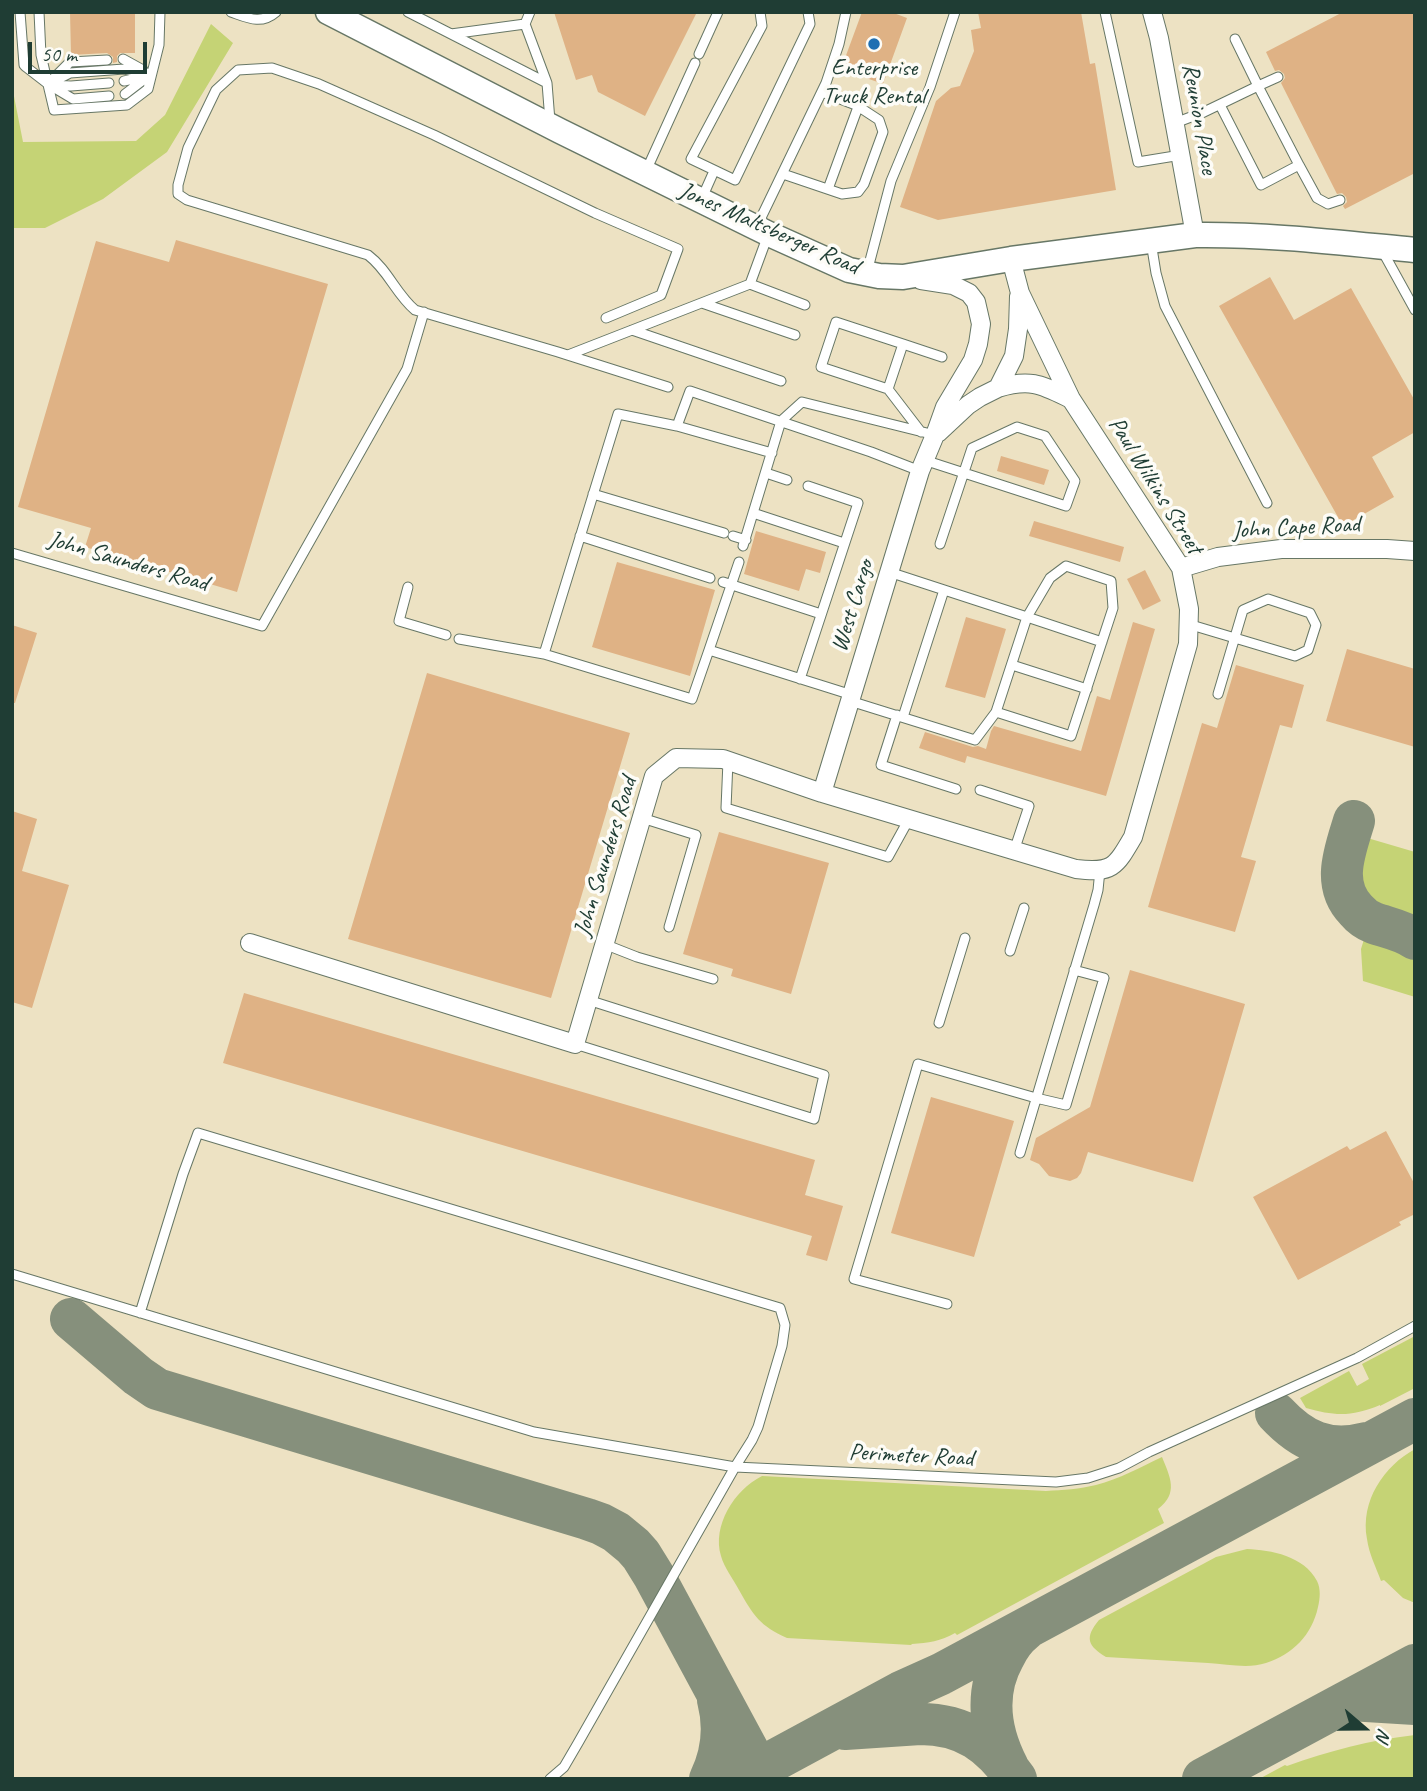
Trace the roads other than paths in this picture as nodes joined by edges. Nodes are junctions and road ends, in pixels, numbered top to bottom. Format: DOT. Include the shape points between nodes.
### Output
graph roads {
  1 [pos="20,12"];
  2 [pos="39,12"];
  3 [pos="160,12"];
  4 [pos="232,12"];
  5 [pos="276,12"];
  6 [pos="328,12"];
  7 [pos="408,12"];
  8 [pos="530,12"];
  9 [pos="718,12"];
  10 [pos="760,12"];
  11 [pos="808,12"];
  12 [pos="846,12"];
  13 [pos="955,12"];
  14 [pos="1105,12"];
  15 [pos="1152,12"];
  16 [pos="525,24"];
  17 [pos="451,34"];
  18 [pos="1235,38"];
  19 [pos="123,59"];
  20 [pos="107,60"];
  21 [pos="151,74"];
  22 [pos="1278,77"];
  23 [pos="124,82"];
  24 [pos="108,83"];
  25 [pos="547,83"];
  26 [pos="48,84"];
  27 [pos="1258,86"];
  28 [pos="822,92"];
  29 [pos="125,94"];
  30 [pos="109,96"];
  31 [pos="1220,105"];
  32 [pos="858,107"];
  33 [pos="1175,123"];
  34 [pos="550,126"];
  35 [pos="1181,155"];
  36 [pos="1299,165"];
  37 [pos="714,171"];
  38 [pos="645,173"];
  39 [pos="783,174"];
  40 [pos="828,189"];
  41 [pos="701,200"];
  42 [pos="1340,200"];
  43 [pos="763,230"];
  44 [pos="1195,234"];
  45 [pos="1151,240"];
  46 [pos="1381,247"];
  47 [pos="1415,250"];
  48 [pos="1011,259"];
  49 [pos="867,274"];
  50 [pos="903,277"];
  51 [pos="750,284"];
  52 [pos="1020,293"];
  53 [pos="702,303"];
  54 [pos="805,305"];
  55 [pos="1415,310"];
  56 [pos="424,312"];
  57 [pos="606,318"];
  58 [pos="632,330"];
  59 [pos="795,335"];
  60 [pos="903,344"];
  61 [pos="568,355"];
  62 [pos="942,357"];
  63 [pos="781,381"];
  64 [pos="668,387"];
  65 [pos="998,388"];
  66 [pos="888,389"];
  67 [pos="1071,400"];
  68 [pos="781,421"];
  69 [pos="677,426"];
  70 [pos="928,433"];
  71 [pos="772,453"];
  72 [pos="922,466"];
  73 [pos="766,473"];
  74 [pos="964,473"];
  75 [pos="787,480"];
  76 [pos="808,486"];
  77 [pos="593,494"];
  78 [pos="1267,503"];
  79 [pos="753,513"];
  80 [pos="580,536"];
  81 [pos="844,543"];
  82 [pos="940,544"];
  83 [pos="1415,551"];
  84 [pos="12,553"];
  85 [pos="738,562"];
  86 [pos="1181,568"];
  87 [pos="889,572"];
  88 [pos="710,578"];
  89 [pos="727,584"];
  90 [pos="408,587"];
  91 [pos="944,590"];
  92 [pos="821,614"];
  93 [pos="1027,617"];
  94 [pos="1188,624"];
  95 [pos="446,635"];
  96 [pos="1235,638"];
  97 [pos="459,639"];
  98 [pos="1102,642"];
  99 [pos="709,650"];
  100 [pos="544,654"];
  101 [pos="1012,665"];
  102 [pos="800,679"];
  103 [pos="1087,689"];
  104 [pos="1218,694"];
  105 [pos="851,698"];
  106 [pos="996,712"];
  107 [pos="900,716"];
  108 [pos="728,761"];
  109 [pos="957,789"];
  110 [pos="980,790"];
  111 [pos="822,793"];
  112 [pos="642,818"];
  113 [pos="909,819"];
  114 [pos="1014,851"];
  115 [pos="1105,869"];
  116 [pos="1024,908"];
  117 [pos="670,928"];
  118 [pos="965,938"];
  119 [pos="250,943"];
  120 [pos="604,944"];
  121 [pos="1010,951"];
  122 [pos="1074,970"];
  123 [pos="713,979"];
  124 [pos="588,1000"];
  125 [pos="939,1023"];
  126 [pos="575,1044"];
  127 [pos="1036,1098"];
  128 [pos="1020,1153"];
  129 [pos="12,1274"];
  130 [pos="947,1304"];
  131 [pos="140,1313"];
  132 [pos="1415,1326"];
  133 [pos="734,1467"];
  134 [pos="550,1779"];
  1 -- 26 [label="lane" via="24,65"];
  2 -- 26 [label="lane"];
  3 -- 21 [label="lane" via="159,45"];
  4 -- 5 [label="lane" via="258,21"];
  6 -- 34 [label="street, Jones Maltsberger Road"];
  7 -- 17 [label="lane"];
  8 -- 16 [label="lane"];
  9 -- 38 [label="lane"];
  10 -- 37 [label="lane" via="762,26 691,159"];
  11 -- 37 [label="lane" via="810,24 735,180"];
  12 -- 28 [label="lane"];
  13 -- 49 [label="lane" via="891,181"];
  14 -- 35 [label="lane" via="1138,162"];
  15 -- 33 [label="street, Reunion Place"];
  16 -- 17 [label="lane"];
  16 -- 25 [label="lane"];
  17 -- 25 [label="lane"];
  18 -- 27 [label="lane"];
  19 -- 21 [label="lane"];
  20 -- 26 [label="lane" via="70,62"];
  21 -- 23 [label="lane"];
  21 -- 26 [label="lane" via="124,69 70,73"];
  21 -- 26 [label="lane" via="148,89 127,105 54,110"];
  21 -- 29 [label="lane"];
  22 -- 27 [label="lane"];
  24 -- 26 [label="lane"];
  25 -- 34 [label="lane"];
  26 -- 30 [label="lane" via="72,99"];
  27 -- 31 [label="lane"];
  27 -- 36 [label="lane"];
  28 -- 32 [label="lane"];
  28 -- 39 [label="lane"];
  31 -- 33 [label="lane"];
  31 -- 36 [label="lane" via="1261,185"];
  32 -- 40 [label="lane"];
  32 -- 40 [label="lane" via="879,120 883,132 858,192 842,194"];
  33 -- 35 [label="street, Reunion Place"];
  34 -- 38 [label="street, Jones Maltsberger Road"];
  35 -- 44 [label="street, Reunion Place"];
  36 -- 42 [label="lane" via="1317,198 1328,204"];
  37 -- 41 [label="lane"];
  38 -- 41 [label="street, Jones Maltsberger Road"];
  39 -- 40 [label="lane"];
  39 -- 43 [label="lane"];
  41 -- 43 [label="street, Jones Maltsberger Road"];
  43 -- 49 [label="street, Jones Maltsberger Road" via="849,271"];
  43 -- 51 [label="lane"];
  44 -- 45 [label="street, Jones Maltsberger Road"];
  44 -- 46 [label="street, Jones Maltsberger Road"];
  45 -- 48 [label="street, Jones Maltsberger Road"];
  45 -- 78 [label="lane" via="1165,306"];
  46 -- 47 [label="street, Jones Maltsberger Road"];
  46 -- 55 [label="lane"];
  48 -- 50 [label="street, Jones Maltsberger Road"];
  48 -- 52 [label="street, Paul Wilkins Street"];
  49 -- 50 [label="street, Jones Maltsberger Road"];
  50 -- 70 [label="street, West Cargo" via="953,285 969,293 981,324 973,360"];
  51 -- 53 [label="lane"];
  51 -- 54 [label="lane"];
  52 -- 65 [label="street" via="1014,356"];
  52 -- 67 [label="street, Paul Wilkins Street"];
  53 -- 58 [label="lane"];
  53 -- 59 [label="lane"];
  56 -- 57 [label="lane" via="404,301 388,274 368,255 178,194 188,148 210,102 238,70 272,68 319,84 678,249 661,295"];
  56 -- 61 [label="lane"];
  56 -- 84 [label="lane, John Saunders Road" via="407,369 262,625"];
  58 -- 61 [label="lane"];
  58 -- 63 [label="lane"];
  60 -- 62 [label="lane"];
  60 -- 66 [label="lane"];
  60 -- 66 [label="lane" via="836,322 832,333 821,367"];
  61 -- 64 [label="lane"];
  65 -- 67 [label="street, West Cargo" via="1033,383"];
  65 -- 70 [label="street, West Cargo"];
  66 -- 70 [label="lane"];
  67 -- 86 [label="street, Paul Wilkins Street"];
  68 -- 69 [label="lane" via="690,391"];
  68 -- 70 [label="lane" via="802,402"];
  68 -- 71 [label="lane"];
  68 -- 72 [label="lane"];
  69 -- 71 [label="lane"];
  69 -- 77 [label="lane" via="618,414"];
  70 -- 72 [label="street, West Cargo"];
  71 -- 73 [label="lane"];
  72 -- 74 [label="lane"];
  72 -- 87 [label="street, West Cargo"];
  73 -- 75 [label="lane"];
  73 -- 79 [label="lane"];
  74 -- 74 [label="lane" via="1066,506 1074,481 1045,436 1017,427 972,448"];
  74 -- 82 [label="lane"];
  76 -- 81 [label="lane" via="858,503"];
  77 -- 79 [label="lane" via="745,543"];
  77 -- 80 [label="lane"];
  79 -- 81 [label="lane"];
  80 -- 88 [label="lane"];
  80 -- 100 [label="lane"];
  81 -- 92 [label="lane"];
  83 -- 86 [label="street, John Cape Road" via="1281,549 1218,557"];
  85 -- 89 [label="lane"];
  86 -- 94 [label="street, Paul Wilkins Street"];
  87 -- 91 [label="lane"];
  87 -- 105 [label="street, West Cargo"];
  89 -- 92 [label="lane"];
  89 -- 99 [label="lane"];
  90 -- 95 [label="lane" via="399,621"];
  91 -- 93 [label="lane"];
  91 -- 107 [label="lane"];
  92 -- 102 [label="lane"];
  93 -- 98 [label="lane"];
  93 -- 98 [label="lane" via="1050,578 1066,566 1111,581 1113,608"];
  93 -- 101 [label="lane"];
  94 -- 96 [label="lane"];
  94 -- 115 [label="street, Paul Wilkins Street" via="1188,644 1133,837 1120,860"];
  96 -- 96 [label="lane" via="1296,656 1308,650 1316,625 1310,613 1268,599 1243,610"];
  96 -- 104 [label="lane"];
  97 -- 100 [label="lane"];
  98 -- 103 [label="lane"];
  99 -- 100 [label="lane" via="692,699"];
  99 -- 102 [label="lane"];
  101 -- 103 [label="lane"];
  101 -- 106 [label="lane"];
  102 -- 105 [label="lane"];
  103 -- 106 [label="lane" via="1071,736"];
  105 -- 107 [label="lane"];
  105 -- 111 [label="street, West Cargo"];
  106 -- 107 [label="lane" via="975,740"];
  107 -- 109 [label="lane" via="881,765"];
  108 -- 111 [label="street, John Saunders Road"];
  108 -- 112 [label="street, John Saunders Road" via="676,758 654,776"];
  108 -- 113 [label="lane" via="726,808 888,857"];
  110 -- 114 [label="lane" via="1029,806"];
  111 -- 113 [label="street, John Saunders Road"];
  112 -- 117 [label="lane" via="696,835"];
  112 -- 120 [label="street, John Saunders Road"];
  113 -- 114 [label="street, John Saunders Road"];
  114 -- 115 [label="street, John Saunders Road" via="1076,869"];
  115 -- 122 [label="lane"];
  116 -- 121 [label="lane"];
  118 -- 125 [label="lane"];
  119 -- 126 [label="street"];
  120 -- 123 [label="lane"];
  120 -- 124 [label="street, John Saunders Road"];
  122 -- 127 [label="lane"];
  122 -- 127 [label="lane" via="1104,978 1066,1105"];
  124 -- 126 [label="street, John Saunders Road"];
  124 -- 126 [label="lane" via="824,1075 814,1119"];
  127 -- 128 [label="lane"];
  127 -- 130 [label="lane" via="918,1064 854,1279"];
  129 -- 131 [label="lane, Perimeter Road"];
  131 -- 133 [label="lane, Perimeter Road" via="534,1432"];
  131 -- 133 [label="lane" via="198,1133 780,1308 785,1325 782,1346 758,1427"];
  132 -- 133 [label="lane, Perimeter Road" via="1357,1358 1088,1478 1056,1482"];
  133 -- 134 [label="lane" via="578,1744"];
}
